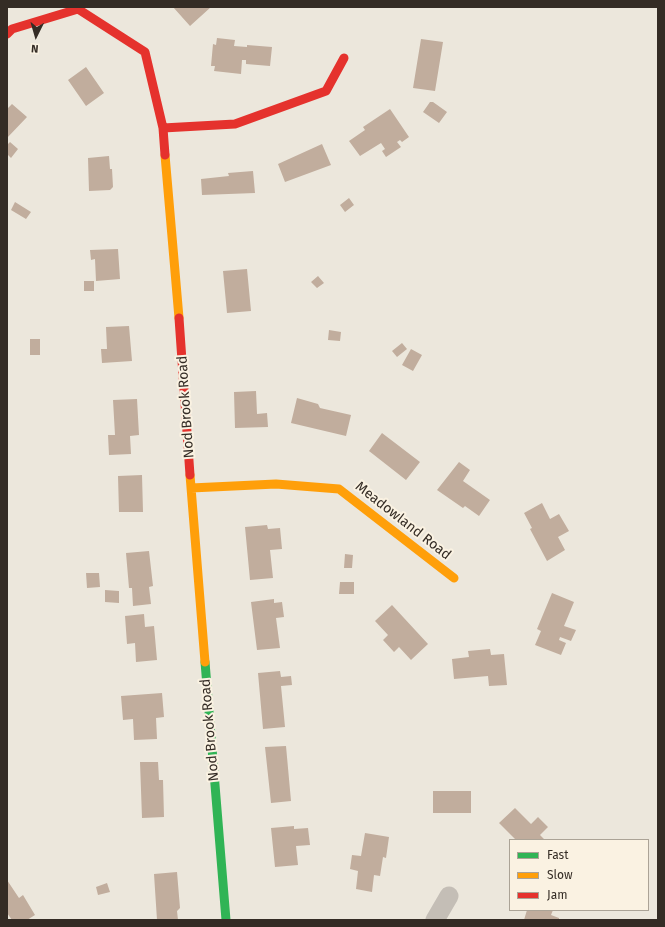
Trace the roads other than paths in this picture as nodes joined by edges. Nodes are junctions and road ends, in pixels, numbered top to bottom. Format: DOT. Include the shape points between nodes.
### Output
graph roads {
  1 [pos="7,34"];
  2 [pos="344,58"];
  3 [pos="163,128"];
  4 [pos="191,488"];
  5 [pos="454,578"];
  6 [pos="449,896"];
  7 [pos="226,920"];
  8 [pos="435,920"];
  1 -- 3 [label="street, Nod Brook Road" via="12,28 78,9 145,52"];
  2 -- 3 [label="street" via="326,91 234,124"];
  3 -- 4 [label="street, Nod Brook Road"];
  4 -- 5 [label="street, Meadowland Road" via="276,484 339,489"];
  4 -- 7 [label="street, Nod Brook Road"];
  6 -- 8 [label="street"];
}
